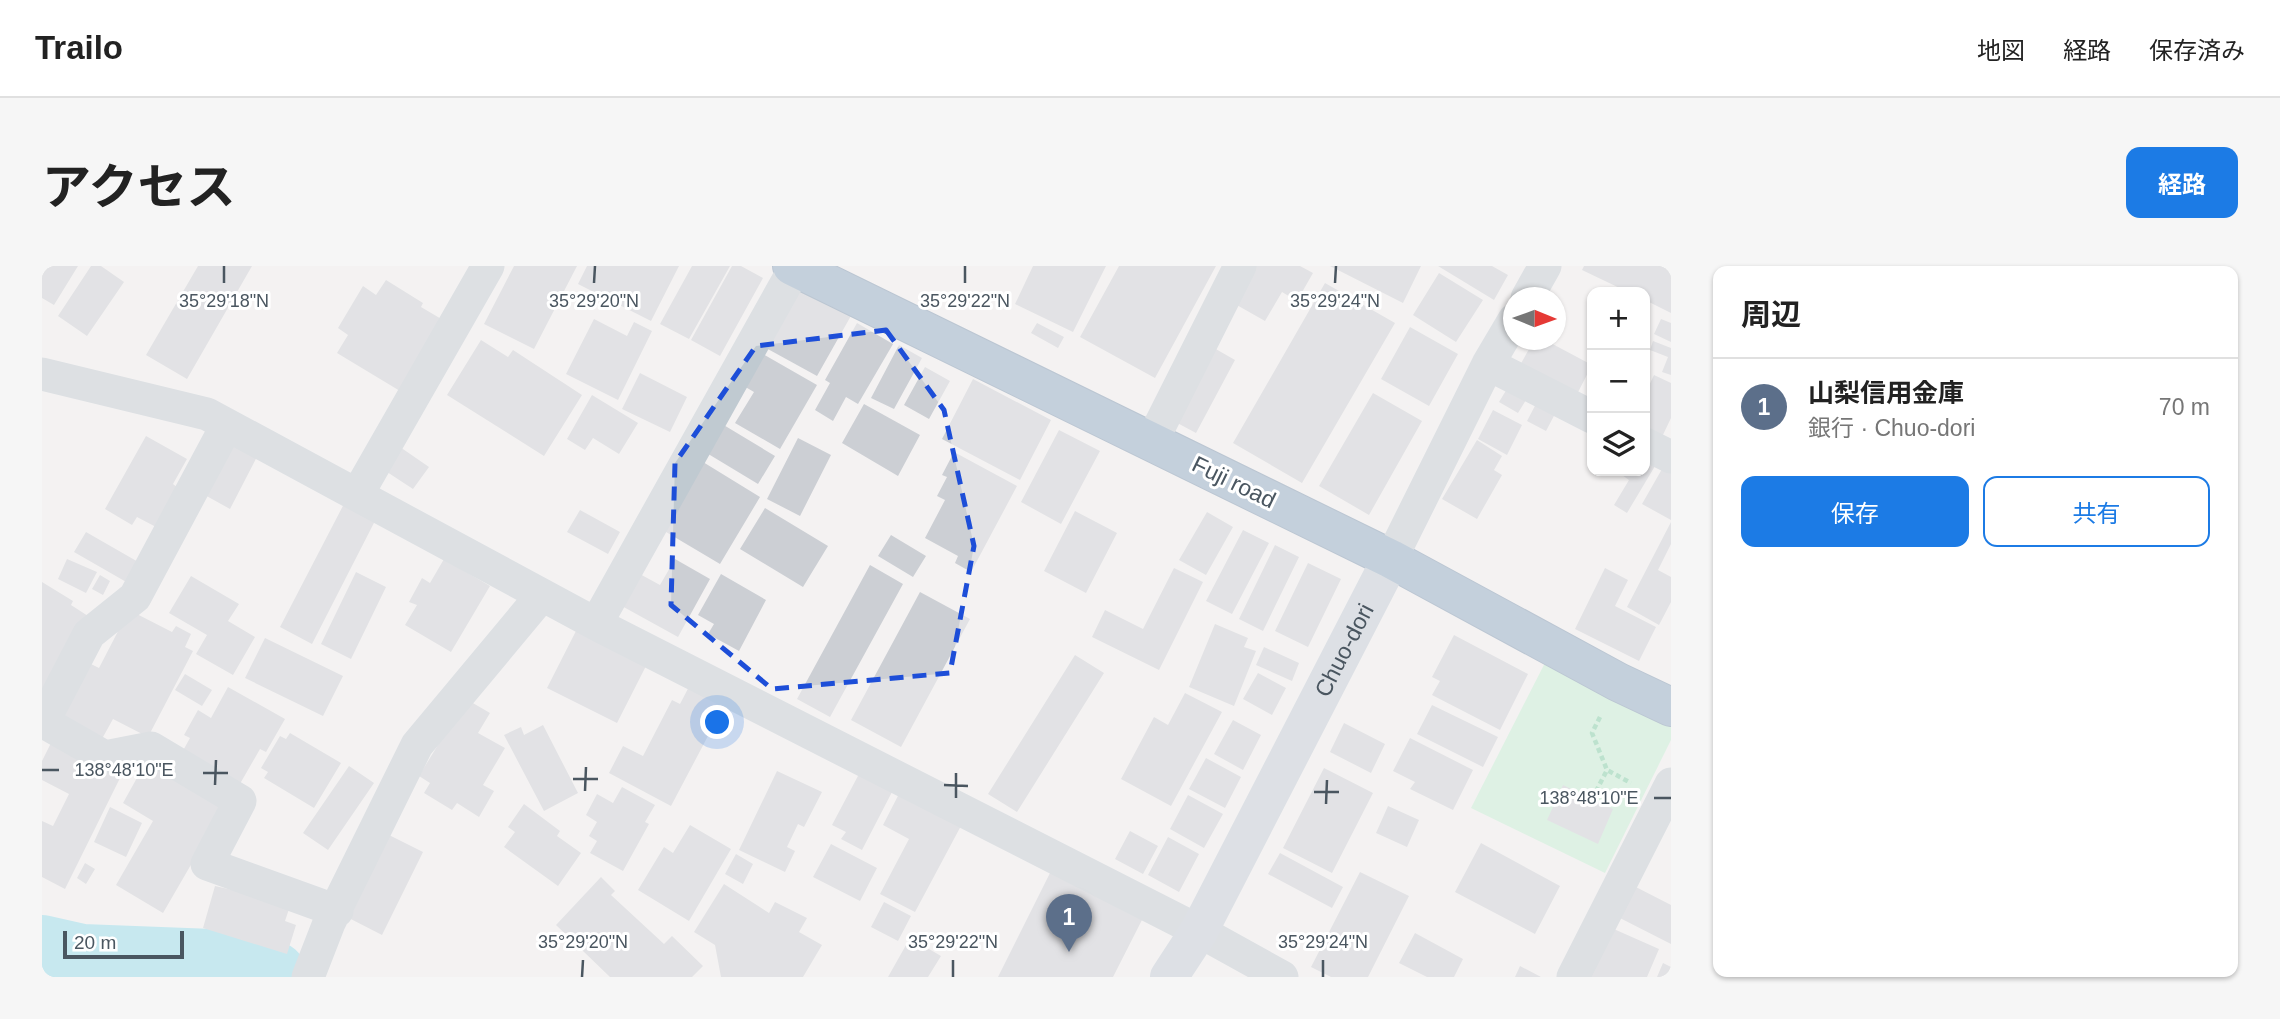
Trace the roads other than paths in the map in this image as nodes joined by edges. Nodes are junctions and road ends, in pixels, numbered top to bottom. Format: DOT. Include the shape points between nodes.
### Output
graph roads {
  1 [pos="488,266"];
  2 [pos="1240,266"];
  3 [pos="1545,266"];
  4 [pos="795,267"];
  5 [pos="1533,287"];
  6 [pos="1503,339"];
  7 [pos="1488,364"];
  8 [pos="42,374"];
  9 [pos="1587,414"];
  10 [pos="227,425"];
  11 [pos="1152,441"];
  12 [pos="1650,446"];
  13 [pos="1671,457"];
  14 [pos="357,495"];
  15 [pos="1391,559"];
  16 [pos="542,595"];
  17 [pos="596,624"];
  18 [pos="1671,707"];
  19 [pos="43,722"];
  20 [pos="1667,791"];
  21 [pos="333,917"];
  22 [pos="1199,931"];
  23 [pos="308,977"];
  24 [pos="1169,977"];
  25 [pos="1282,977"];
  26 [pos="1573,977"];
  1 -- 14 [label="street"];
  2 -- 11 [label="street"];
  3 -- 5 [label="street"];
  4 -- 11 [label="highway, Fuji road"];
  4 -- 17 [label="street"];
  6 -- 7 [label="street, Chuo-dori"];
  7 -- 9 [label="street"];
  7 -- 15 [label="street, Chuo-dori"];
  8 -- 10 [label="street" via="207,414"];
  10 -- 14 [label="street"];
  10 -- 19 [label="street" via="135,597 89,634"];
  11 -- 15 [label="highway, Fuji road"];
  12 -- 13 [label="street"];
  14 -- 16 [label="street"];
  15 -- 18 [label="highway, Fuji road"];
  15 -- 22 [label="street, Chuo-dori"];
  16 -- 17 [label="street"];
  16 -- 21 [label="street" via="417,745"];
  17 -- 22 [label="street"];
  19 -- 21 [label="street" via="105,757 151,748 240,801 207,864"];
  20 -- 26 [label="street"];
  21 -- 23 [label="street"];
  22 -- 24 [label="street, Chuo-dori"];
  22 -- 25 [label="street"];
}
